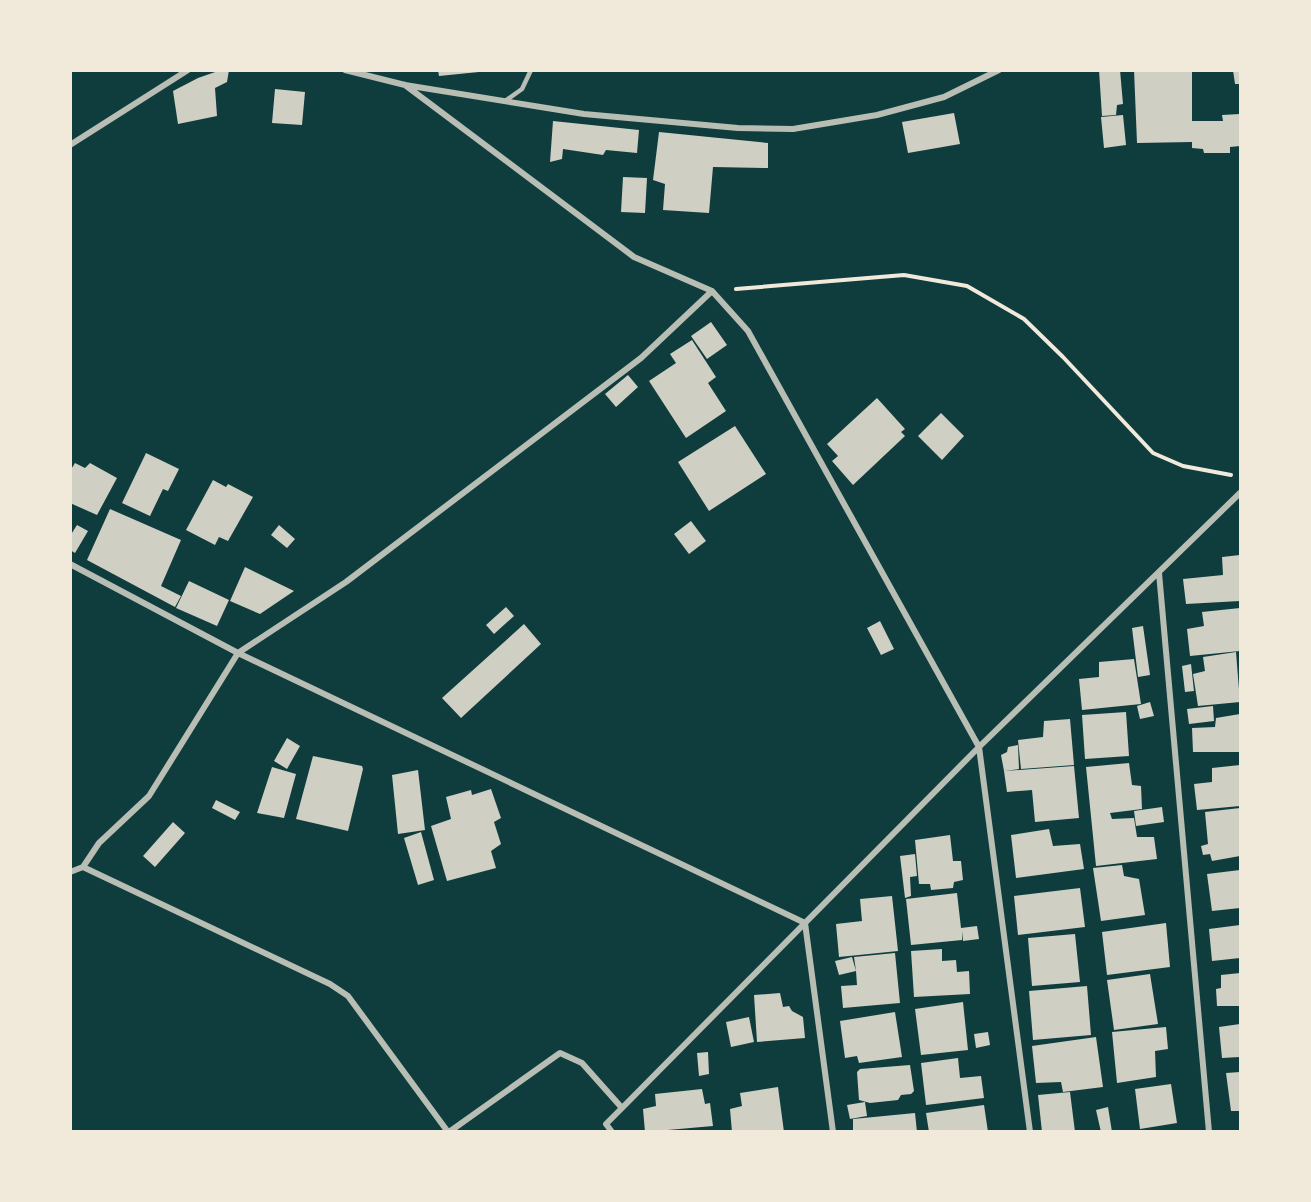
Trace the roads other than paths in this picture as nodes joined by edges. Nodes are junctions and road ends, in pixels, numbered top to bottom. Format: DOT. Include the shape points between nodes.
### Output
graph roads {
  1 [pos="188,70"];
  2 [pos="345,70"];
  3 [pos="531,70"];
  4 [pos="999,70"];
  5 [pos="405,85"];
  6 [pos="505,101"];
  7 [pos="70,145"];
  8 [pos="712,291"];
  9 [pos="1240,493"];
  10 [pos="70,564"];
  11 [pos="1159,573"];
  12 [pos="238,653"];
  13 [pos="979,747"];
  14 [pos="83,867"];
  15 [pos="70,872"];
  16 [pos="805,923"];
  17 [pos="622,1108"];
  18 [pos="449,1131"];
  19 [pos="612,1131"];
  20 [pos="833,1131"];
  21 [pos="1030,1131"];
  22 [pos="1209,1131"];
  1 -- 7 [label="street"];
  2 -- 5 [label="street"];
  3 -- 6 [label="lane" via="522,89"];
  4 -- 6 [label="street" via="944,97 877,115 793,129 670,123"];
  5 -- 6 [label="street"];
  5 -- 8 [label="street" via="634,257"];
  8 -- 12 [label="street" via="631,365 346,582"];
  8 -- 13 [label="street" via="748,331"];
  9 -- 11 [label="street"];
  10 -- 12 [label="street"];
  11 -- 13 [label="street"];
  11 -- 22 [label="street"];
  12 -- 14 [label="street" via="149,796 99,843"];
  12 -- 16 [label="street"];
  13 -- 16 [label="street"];
  13 -- 21 [label="street"];
  14 -- 15 [label="street"];
  14 -- 18 [label="street" via="348,996"];
  16 -- 17 [label="street"];
  16 -- 20 [label="street"];
  17 -- 18 [label="street" via="582,1063 560,1053"];
  17 -- 19 [label="street" via="606,1124"];
}
